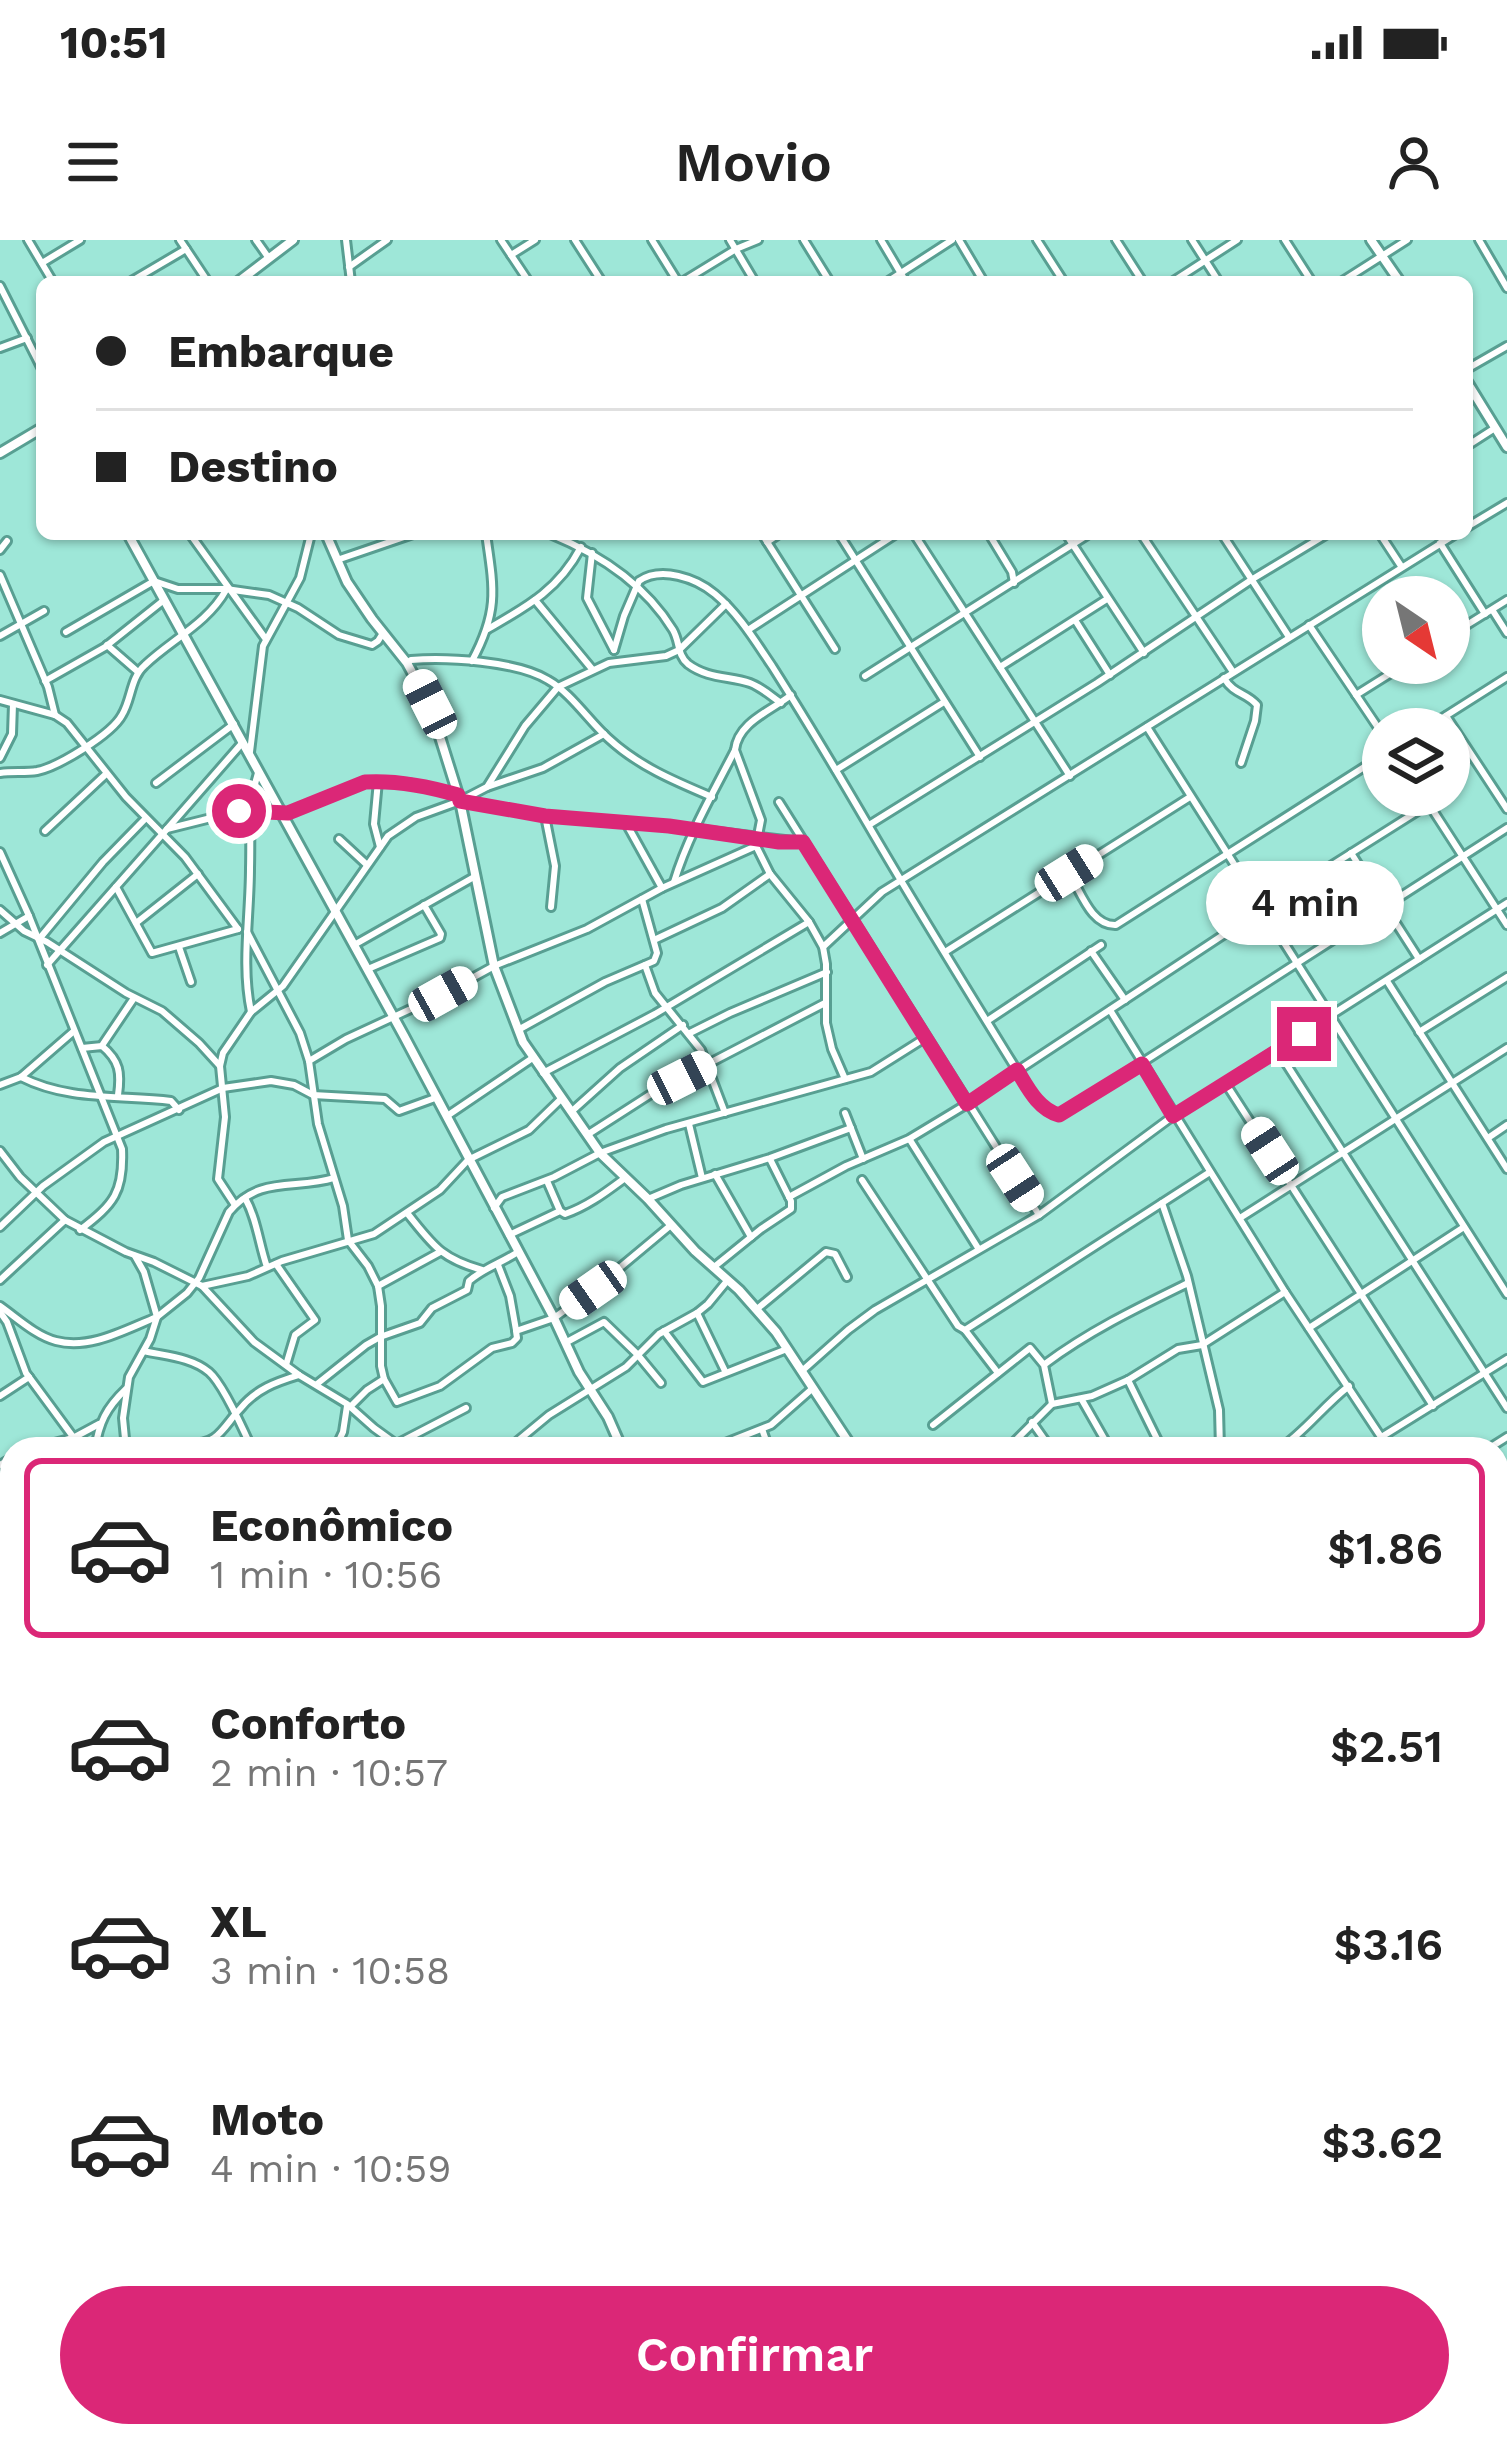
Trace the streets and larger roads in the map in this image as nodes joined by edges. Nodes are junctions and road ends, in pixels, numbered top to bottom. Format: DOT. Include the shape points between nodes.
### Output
graph roads {
  1 [pos="28,240"];
  2 [pos="80,240"];
  3 [pos="180,240"];
  4 [pos="256,240"];
  5 [pos="293,240"];
  6 [pos="346,240"];
  7 [pos="387,240"];
  8 [pos="501,240"];
  9 [pos="535,240"];
  10 [pos="575,240"];
  11 [pos="652,240"];
  12 [pos="730,240"];
  13 [pos="758,240"];
  14 [pos="804,240"];
  15 [pos="881,240"];
  16 [pos="955,240"];
  17 [pos="1037,240"];
  18 [pos="1116,240"];
  19 [pos="1192,240"];
  20 [pos="1237,240"];
  21 [pos="1285,240"];
  22 [pos="1371,240"];
  23 [pos="1407,240"];
  24 [pos="1479,240"];
  25 [pos="186,249"];
  26 [pos="736,249"];
  27 [pos="511,255"];
  28 [pos="1382,256"];
  29 [pos="268,257"];
  30 [pos="1205,260"];
  31 [pos="42,263"];
  32 [pos="349,267"];
  33 [pos="50,276"];
  34 [pos="140,276"];
  35 [pos="204,276"];
  36 [pos="245,276"];
  37 [pos="350,276"];
  38 [pos="526,276"];
  39 [pos="598,276"];
  40 [pos="676,276"];
  41 [pos="690,276"];
  42 [pos="752,276"];
  43 [pos="826,276"];
  44 [pos="903,276"];
  45 [pos="907,276"];
  46 [pos="980,276"];
  47 [pos="1060,276"];
  48 [pos="1139,276"];
  49 [pos="1181,276"];
  50 [pos="1216,276"];
  51 [pos="1308,276"];
  52 [pos="1350,276"];
  53 [pos="1396,276"];
  54 [pos="0,286"];
  55 [pos="1507,288"];
  56 [pos="27,338"];
  57 [pos="1507,346"];
  58 [pos="0,348"];
  59 [pos="36,357"];
  60 [pos="1473,366"];
  61 [pos="1473,392"];
  62 [pos="1495,428"];
  63 [pos="36,432"];
  64 [pos="1473,442"];
  65 [pos="1507,447"];
  66 [pos="0,453"];
  67 [pos="1507,503"];
  68 [pos="1473,523"];
  69 [pos="131,540"];
  70 [pos="194,540"];
  71 [pos="310,540"];
  72 [pos="329,540"];
  73 [pos="395,540"];
  74 [pos="487,540"];
  75 [pos="567,540"];
  76 [pos="766,540"];
  77 [pos="843,540"];
  78 [pos="887,540"];
  79 [pos="918,540"];
  80 [pos="993,540"];
  81 [pos="1070,540"];
  82 [pos="1080,540"];
  83 [pos="1145,540"];
  84 [pos="1226,540"];
  85 [pos="1317,540"];
  86 [pos="1384,540"];
  87 [pos="1446,540"];
  88 [pos="7,541"];
  89 [pos="1441,543"];
  90 [pos="1073,545"];
  91 [pos="580,547"];
  92 [pos="0,550"];
  93 [pos="592,553"];
  94 [pos="337,560"];
  95 [pos="855,560"];
  96 [pos="1401,567"];
  97 [pos="1012,572"];
  98 [pos="0,575"];
  99 [pos="1023,577"];
  100 [pos="1251,580"];
  101 [pos="154,581"];
  102 [pos="1014,583"];
  103 [pos="637,586"];
  104 [pos="228,589"];
  105 [pos="800,596"];
  106 [pos="1107,599"];
  107 [pos="164,600"];
  108 [pos="535,600"];
  109 [pos="1507,600"];
  110 [pos="288,602"];
  111 [pos="726,604"];
  112 [pos="44,611"];
  113 [pos="1489,611"];
  114 [pos="965,613"];
  115 [pos="1194,617"];
  116 [pos="1075,620"];
  117 [pos="1470,623"];
  118 [pos="1309,625"];
  119 [pos="21,626"];
  120 [pos="488,628"];
  121 [pos="748,630"];
  122 [pos="66,632"];
  123 [pos="184,633"];
  124 [pos="383,633"];
  125 [pos="1507,633"];
  126 [pos="0,636"];
  127 [pos="1289,637"];
  128 [pos="266,638"];
  129 [pos="107,645"];
  130 [pos="910,648"];
  131 [pos="835,649"];
  132 [pos="614,650"];
  133 [pos="679,650"];
  134 [pos="1144,653"];
  135 [pos="472,661"];
  136 [pos="619,661"];
  137 [pos="407,663"];
  138 [pos="1000,668"];
  139 [pos="592,669"];
  140 [pos="138,672"];
  141 [pos="1233,672"];
  142 [pos="1110,675"];
  143 [pos="865,676"];
  144 [pos="1224,678"];
  145 [pos="45,681"];
  146 [pos="1506,681"];
  147 [pos="1374,684"];
  148 [pos="558,687"];
  149 [pos="791,695"];
  150 [pos="1356,695"];
  151 [pos="0,700"];
  152 [pos="944,702"];
  153 [pos="781,703"];
  154 [pos="13,704"];
  155 [pos="1365,708"];
  156 [pos="1460,708"];
  157 [pos="55,715"];
  158 [pos="1036,722"];
  159 [pos="233,724"];
  160 [pos="1147,727"];
  161 [pos="604,734"];
  162 [pos="243,742"];
  163 [pos="84,747"];
  164 [pos="735,750"];
  165 [pos="1470,752"];
  166 [pos="250,756"];
  167 [pos="980,757"];
  168 [pos="0,758"];
  169 [pos="1241,763"];
  170 [pos="1362,769"];
  171 [pos="836,770"];
  172 [pos="258,772"];
  173 [pos="0,773"];
  174 [pos="106,774"];
  175 [pos="1070,776"];
  176 [pos="378,781"];
  177 [pos="156,783"];
  178 [pos="1507,784"];
  179 [pos="487,787"];
  180 [pos="1496,791"];
  181 [pos="712,796"];
  182 [pos="1190,797"];
  183 [pos="459,798"];
  184 [pos="779,802"];
  185 [pos="1507,809"];
  186 [pos="249,810"];
  187 [pos="280,814"];
  188 [pos="545,816"];
  189 [pos="1410,816"];
  190 [pos="1437,816"];
  191 [pos="145,819"];
  192 [pos="626,824"];
  193 [pos="868,826"];
  194 [pos="1507,828"];
  195 [pos="695,829"];
  196 [pos="45,831"];
  197 [pos="165,832"];
  198 [pos="339,839"];
  199 [pos="758,842"];
  200 [pos="803,842"];
  201 [pos="380,847"];
  202 [pos="0,852"];
  203 [pos="1351,854"];
  204 [pos="1230,855"];
  205 [pos="1463,856"];
  206 [pos="366,864"];
  207 [pos="1069,873"];
  208 [pos="198,874"];
  209 [pos="770,874"];
  210 [pos="474,877"];
  211 [pos="900,881"];
  212 [pos="674,883"];
  213 [pos="116,887"];
  214 [pos="662,889"];
  215 [pos="642,898"];
  216 [pos="1507,903"];
  217 [pos="424,905"];
  218 [pos="551,907"];
  219 [pos="1385,907"];
  220 [pos="1264,908"];
  221 [pos="1498,909"];
  222 [pos="0,910"];
  223 [pos="334,911"];
  224 [pos="28,916"];
  225 [pos="852,921"];
  226 [pos="136,922"];
  227 [pos="809,922"];
  228 [pos="15,924"];
  229 [pos="1507,925"];
  230 [pos="244,930"];
  231 [pos="0,933"];
  232 [pos="38,938"];
  233 [pos="653,940"];
  234 [pos="354,945"];
  235 [pos="1100,945"];
  236 [pos="823,946"];
  237 [pos="179,947"];
  238 [pos="61,951"];
  239 [pos="945,952"];
  240 [pos="1091,952"];
  241 [pos="1418,959"];
  242 [pos="1299,964"];
  243 [pos="47,965"];
  244 [pos="645,965"];
  245 [pos="494,966"];
  246 [pos="367,970"];
  247 [pos="826,972"];
  248 [pos="1507,977"];
  249 [pos="1387,981"];
  250 [pos="191,982"];
  251 [pos="279,990"];
  252 [pos="134,998"];
  253 [pos="1125,1000"];
  254 [pos="825,1003"];
  255 [pos="666,1007"];
  256 [pos="1110,1010"];
  257 [pos="251,1012"];
  258 [pos="392,1016"];
  259 [pos="1331,1017"];
  260 [pos="987,1021"];
  261 [pos="683,1025"];
  262 [pos="75,1030"];
  263 [pos="518,1030"];
  264 [pos="1419,1032"];
  265 [pos="690,1033"];
  266 [pos="926,1038"];
  267 [pos="102,1046"];
  268 [pos="82,1048"];
  269 [pos="1507,1048"];
  270 [pos="1278,1051"];
  271 [pos="533,1057"];
  272 [pos="309,1061"];
  273 [pos="1142,1064"];
  274 [pos="707,1065"];
  275 [pos="220,1066"];
  276 [pos="1017,1070"];
  277 [pos="543,1073"];
  278 [pos="21,1077"];
  279 [pos="845,1079"];
  280 [pos="1452,1083"];
  281 [pos="1226,1084"];
  282 [pos="0,1085"];
  283 [pos="223,1088"];
  284 [pos="118,1095"];
  285 [pos="313,1095"];
  286 [pos="102,1096"];
  287 [pos="435,1098"];
  288 [pos="561,1099"];
  289 [pos="967,1104"];
  290 [pos="179,1110"];
  291 [pos="571,1112"];
  292 [pos="725,1113"];
  293 [pos="845,1113"];
  294 [pos="1173,1116"];
  295 [pos="446,1117"];
  296 [pos="1395,1119"];
  297 [pos="688,1124"];
  298 [pos="1507,1125"];
  299 [pos="850,1128"];
  300 [pos="117,1133"];
  301 [pos="587,1135"];
  302 [pos="909,1138"];
  303 [pos="1488,1138"];
  304 [pos="0,1151"];
  305 [pos="600,1153"];
  306 [pos="1343,1153"];
  307 [pos="770,1158"];
  308 [pos="863,1159"];
  309 [pos="468,1160"];
  310 [pos="1507,1169"];
  311 [pos="1210,1172"];
  312 [pos="715,1174"];
  313 [pos="334,1178"];
  314 [pos="625,1178"];
  315 [pos="702,1179"];
  316 [pos="546,1180"];
  317 [pos="862,1180"];
  318 [pos="1292,1185"];
  319 [pos="35,1193"];
  320 [pos="789,1197"];
  321 [pos="245,1198"];
  322 [pos="648,1199"];
  323 [pos="1162,1203"];
  324 [pos="235,1204"];
  325 [pos="494,1208"];
  326 [pos="560,1211"];
  327 [pos="407,1213"];
  328 [pos="1039,1215"];
  329 [pos="1240,1219"];
  330 [pos="65,1220"];
  331 [pos="671,1225"];
  332 [pos="0,1227"];
  333 [pos="1464,1227"];
  334 [pos="80,1230"];
  335 [pos="508,1235"];
  336 [pos="751,1238"];
  337 [pos="348,1240"];
  338 [pos="978,1248"];
  339 [pos="440,1252"];
  340 [pos="518,1252"];
  341 [pos="135,1256"];
  342 [pos="1412,1260"];
  343 [pos="272,1265"];
  344 [pos="498,1265"];
  345 [pos="714,1267"];
  346 [pos="482,1270"];
  347 [pos="847,1277"];
  348 [pos="0,1280"];
  349 [pos="728,1280"];
  350 [pos="927,1280"];
  351 [pos="1188,1283"];
  352 [pos="199,1285"];
  353 [pos="378,1286"];
  354 [pos="1285,1292"];
  355 [pos="1360,1293"];
  356 [pos="1507,1294"];
  357 [pos="0,1309"];
  358 [pos="757,1309"];
  359 [pos="697,1313"];
  360 [pos="157,1317"];
  361 [pos="554,1318"];
  362 [pos="1309,1328"];
  363 [pos="664,1330"];
  364 [pos="965,1330"];
  365 [pos="516,1331"];
  366 [pos="380,1337"];
  367 [pos="565,1343"];
  368 [pos="1202,1346"];
  369 [pos="788,1349"];
  370 [pos="143,1351"];
  371 [pos="637,1354"];
  372 [pos="1507,1359"];
  373 [pos="286,1365"];
  374 [pos="1044,1365"];
  375 [pos="803,1370"];
  376 [pos="725,1371"];
  377 [pos="998,1373"];
  378 [pos="1486,1373"];
  379 [pos="299,1375"];
  380 [pos="29,1377"];
  381 [pos="384,1378"];
  382 [pos="1128,1380"];
  383 [pos="661,1383"];
  384 [pos="317,1384"];
  385 [pos="1348,1386"];
  386 [pos="814,1387"];
  387 [pos="590,1388"];
  388 [pos="126,1389"];
  389 [pos="0,1396"];
  390 [pos="1082,1400"];
  391 [pos="1052,1404"];
  392 [pos="348,1406"];
  393 [pos="1433,1406"];
  394 [pos="466,1408"];
  395 [pos="1507,1408"];
  396 [pos="235,1414"];
  397 [pos="1032,1422"];
  398 [pos="99,1424"];
  399 [pos="933,1425"];
  400 [pos="762,1430"];
  401 [pos="1382,1436"];
  402 [pos="72,1437"];
  403 [pos="75,1437"];
  404 [pos="96,1437"];
  405 [pos="125,1437"];
  406 [pos="214,1437"];
  407 [pos="246,1437"];
  408 [pos="341,1437"];
  409 [pos="386,1437"];
  410 [pos="417,1437"];
  411 [pos="520,1437"];
  412 [pos="616,1437"];
  413 [pos="743,1437"];
  414 [pos="765,1437"];
  415 [pos="846,1437"];
  416 [pos="1018,1437"];
  417 [pos="1043,1437"];
  418 [pos="1103,1437"];
  419 [pos="1156,1437"];
  420 [pos="1220,1437"];
  421 [pos="1296,1437"];
  1 -- 31 [label="street"];
  2 -- 31 [label="street"];
  3 -- 25 [label="street"];
  4 -- 29 [label="street"];
  5 -- 29 [label="street"];
  6 -- 32 [label="street"];
  7 -- 32 [label="street"];
  8 -- 27 [label="street"];
  9 -- 27 [label="street"];
  10 -- 39 [label="street"];
  11 -- 40 [label="street"];
  12 -- 26 [label="street"];
  13 -- 26 [label="street"];
  14 -- 43 [label="street"];
  15 -- 44 [label="street"];
  16 -- 45 [label="street"];
  16 -- 46 [label="street"];
  17 -- 47 [label="street"];
  18 -- 48 [label="street"];
  19 -- 30 [label="street"];
  20 -- 30 [label="street"];
  21 -- 51 [label="street"];
  22 -- 28 [label="street"];
  23 -- 28 [label="street"];
  24 -- 55 [label="street"];
  25 -- 34 [label="street"];
  25 -- 35 [label="street"];
  26 -- 41 [label="street"];
  26 -- 42 [label="street"];
  27 -- 38 [label="street"];
  28 -- 52 [label="street"];
  28 -- 53 [label="street"];
  29 -- 36 [label="street"];
  30 -- 49 [label="street"];
  30 -- 50 [label="street"];
  31 -- 33 [label="street"];
  32 -- 37 [label="street"];
  54 -- 56 [label="street"];
  56 -- 58 [label="street"];
  56 -- 59 [label="street"];
  57 -- 60 [label="street"];
  61 -- 62 [label="street"];
  62 -- 64 [label="street"];
  62 -- 65 [label="street"];
  63 -- 66 [label="street"];
  67 -- 68 [label="street"];
  69 -- 101 [label="street"];
  70 -- 104 [label="street"];
  71 -- 110 [label="street"];
  72 -- 94 [label="street"];
  73 -- 94 [label="street"];
  74 -- 120 [label="street" via="494,584"];
  75 -- 91 [label="street"];
  76 -- 105 [label="street"];
  77 -- 95 [label="street"];
  78 -- 95 [label="street"];
  79 -- 114 [label="street"];
  80 -- 97 [label="street"];
  81 -- 90 [label="street"];
  82 -- 90 [label="street"];
  83 -- 115 [label="street"];
  84 -- 100 [label="street"];
  85 -- 100 [label="street"];
  86 -- 96 [label="street"];
  87 -- 89 [label="street"];
  88 -- 92 [label="street"];
  89 -- 96 [label="street"];
  89 -- 113 [label="street"];
  90 -- 99 [label="street"];
  90 -- 106 [label="street"];
  91 -- 93 [label="street"];
  91 -- 108 [label="street" via="565,575"];
  93 -- 103 [label="street"];
  93 -- 132 [label="street" via="587,598"];
  94 -- 124 [label="street"];
  95 -- 105 [label="street"];
  95 -- 130 [label="street"];
  96 -- 118 [label="street"];
  97 -- 99 [label="street"];
  97 -- 102 [label="street"];
  98 -- 119 [label="street"];
  99 -- 102 [label="street"];
  100 -- 115 [label="street"];
  100 -- 127 [label="street"];
  101 -- 104 [label="street"];
  101 -- 107 [label="street"];
  101 -- 122 [label="street"];
  102 -- 114 [label="street"];
  103 -- 111 [label="street" via="650,575 684,578"];
  103 -- 132 [label="street"];
  103 -- 133 [label="street" via="674,631"];
  104 -- 110 [label="street"];
  104 -- 123 [label="street"];
  104 -- 128 [label="street"];
  105 -- 121 [label="street"];
  105 -- 131 [label="street"];
  106 -- 116 [label="street"];
  106 -- 134 [label="street"];
  107 -- 123 [label="street"];
  107 -- 129 [label="street"];
  108 -- 120 [label="street"];
  108 -- 139 [label="street"];
  109 -- 113 [label="street"];
  110 -- 124 [label="street" via="363,643 375,644"];
  110 -- 128 [label="street"];
  111 -- 121 [label="street"];
  111 -- 133 [label="street"];
  112 -- 119 [label="street"];
  113 -- 117 [label="street"];
  113 -- 125 [label="street"];
  114 -- 130 [label="street"];
  114 -- 138 [label="street"];
  115 -- 134 [label="street"];
  115 -- 141 [label="street"];
  116 -- 138 [label="street"];
  116 -- 142 [label="street"];
  118 -- 127 [label="street"];
  118 -- 150 [label="street"];
  119 -- 126 [label="street"];
  119 -- 145 [label="street"];
  120 -- 135 [label="street"];
  121 -- 149 [label="street"];
  123 -- 140 [label="street"];
  123 -- 159 [label="street"];
  124 -- 137 [label="street"];
  127 -- 141 [label="street"];
  128 -- 166 [label="street"];
  129 -- 140 [label="street"];
  129 -- 145 [label="street"];
  130 -- 143 [label="street"];
  130 -- 152 [label="street"];
  132 -- 136 [label="street"];
  133 -- 136 [label="street"];
  133 -- 153 [label="street" via="692,667 748,682"];
  134 -- 142 [label="street"];
  135 -- 137 [label="street"];
  135 -- 148 [label="street"];
  136 -- 139 [label="street"];
  137 -- 183 [label="street" via="430,704"];
  138 -- 158 [label="street"];
  139 -- 148 [label="street"];
  140 -- 163 [label="street" via="123,715"];
  141 -- 144 [label="street"];
  142 -- 158 [label="street"];
  144 -- 160 [label="street"];
  144 -- 169 [label="street" via="1256,705"];
  145 -- 157 [label="street"];
  146 -- 156 [label="street"];
  147 -- 150 [label="street"];
  148 -- 161 [label="street"];
  148 -- 179 [label="street"];
  149 -- 153 [label="street"];
  149 -- 171 [label="street"];
  150 -- 155 [label="street"];
  151 -- 154 [label="street"];
  152 -- 167 [label="street"];
  152 -- 171 [label="street"];
  153 -- 164 [label="street" via="740,733"];
  154 -- 157 [label="street"];
  154 -- 168 [label="street" via="12,734"];
  157 -- 163 [label="street"];
  158 -- 167 [label="street"];
  158 -- 175 [label="street"];
  159 -- 162 [label="street"];
  159 -- 177 [label="street"];
  160 -- 175 [label="street"];
  160 -- 182 [label="street"];
  161 -- 179 [label="street"];
  161 -- 181 [label="street" via="650,769"];
  162 -- 166 [label="street"];
  162 -- 197 [label="street"];
  163 -- 173 [label="street" via="38,771"];
  163 -- 174 [label="street"];
  164 -- 181 [label="street"];
  164 -- 199 [label="street" via="761,820"];
  165 -- 180 [label="street"];
  166 -- 172 [label="street"];
  167 -- 193 [label="street"];
  170 -- 204 [label="street"];
  171 -- 193 [label="street"];
  172 -- 186 [label="street"];
  172 -- 187 [label="street"];
  174 -- 191 [label="street"];
  174 -- 196 [label="street"];
  175 -- 211 [label="street"];
  176 -- 183 [label="street"];
  176 -- 187 [label="street"];
  176 -- 201 [label="street"];
  178 -- 180 [label="street"];
  179 -- 183 [label="street"];
  180 -- 185 [label="street"];
  181 -- 195 [label="street"];
  182 -- 204 [label="street"];
  182 -- 207 [label="street"];
  183 -- 188 [label="street"];
  183 -- 201 [label="street" via="416,817"];
  183 -- 210 [label="street"];
  184 -- 200 [label="street"];
  186 -- 187 [label="street"];
  186 -- 197 [label="street"];
  186 -- 230 [label="street"];
  187 -- 223 [label="street"];
  188 -- 192 [label="street"];
  188 -- 218 [label="street" via="555,866"];
  189 -- 203 [label="street"];
  190 -- 205 [label="street"];
  191 -- 197 [label="street"];
  191 -- 232 [label="street"];
  192 -- 195 [label="street"];
  192 -- 214 [label="street"];
  193 -- 211 [label="street"];
  194 -- 205 [label="street"];
  195 -- 199 [label="street"];
  195 -- 212 [label="street"];
  197 -- 208 [label="street"];
  197 -- 213 [label="street"];
  198 -- 206 [label="street"];
  199 -- 200 [label="street"];
  199 -- 209 [label="street"];
  199 -- 212 [label="street"];
  200 -- 225 [label="street"];
  201 -- 206 [label="street"];
  202 -- 224 [label="street"];
  203 -- 219 [label="street"];
  203 -- 220 [label="street"];
  204 -- 207 [label="street" via="1117,925 1097,920"];
  204 -- 220 [label="street"];
  205 -- 219 [label="street"];
  205 -- 221 [label="street"];
  206 -- 223 [label="street"];
  207 -- 239 [label="street"];
  208 -- 226 [label="street"];
  208 -- 230 [label="street"];
  209 -- 227 [label="street"];
  209 -- 233 [label="street" via="722,908"];
  210 -- 217 [label="street"];
  210 -- 245 [label="street"];
  211 -- 225 [label="street"];
  211 -- 239 [label="street"];
  212 -- 214 [label="street"];
  213 -- 226 [label="street"];
  213 -- 238 [label="street"];
  214 -- 215 [label="street"];
  215 -- 233 [label="street"];
  215 -- 245 [label="street"];
  216 -- 221 [label="street"];
  217 -- 234 [label="street"];
  217 -- 246 [label="street" via="440,938"];
  219 -- 241 [label="street"];
  219 -- 242 [label="street"];
  220 -- 242 [label="street"];
  220 -- 253 [label="street"];
  221 -- 229 [label="street"];
  221 -- 241 [label="street"];
  222 -- 228 [label="street"];
  223 -- 234 [label="street"];
  223 -- 251 [label="street"];
  224 -- 228 [label="street"];
  224 -- 232 [label="street"];
  225 -- 236 [label="street"];
  225 -- 266 [label="street"];
  226 -- 237 [label="street" via="152,953"];
  227 -- 236 [label="street"];
  227 -- 255 [label="street"];
  228 -- 231 [label="street"];
  228 -- 232 [label="street"];
  230 -- 237 [label="street"];
  230 -- 251 [label="street"];
  230 -- 257 [label="street"];
  232 -- 238 [label="street"];
  232 -- 243 [label="street"];
  233 -- 244 [label="street" via="657,958"];
  234 -- 246 [label="street"];
  235 -- 240 [label="street"];
  236 -- 247 [label="street"];
  237 -- 250 [label="street"];
  238 -- 243 [label="street"];
  238 -- 252 [label="street"];
  239 -- 260 [label="street"];
  240 -- 253 [label="street"];
  240 -- 260 [label="street"];
  241 -- 249 [label="street"];
  242 -- 259 [label="street"];
  242 -- 273 [label="street"];
  243 -- 262 [label="street"];
  244 -- 255 [label="street"];
  244 -- 263 [label="street"];
  245 -- 258 [label="street"];
  245 -- 263 [label="street"];
  246 -- 258 [label="street"];
  247 -- 254 [label="street"];
  247 -- 265 [label="street"];
  248 -- 264 [label="street"];
  249 -- 259 [label="street"];
  249 -- 264 [label="street"];
  251 -- 257 [label="street"];
  251 -- 272 [label="street"];
  252 -- 267 [label="street"];
  252 -- 275 [label="street" via="162,1011"];
  253 -- 256 [label="street"];
  254 -- 274 [label="street"];
  254 -- 279 [label="street"];
  255 -- 261 [label="street"];
  255 -- 277 [label="street"];
  256 -- 273 [label="street"];
  256 -- 276 [label="street"];
  257 -- 275 [label="street"];
  258 -- 272 [label="street"];
  258 -- 287 [label="street"];
  259 -- 270 [label="street"];
  259 -- 296 [label="street"];
  260 -- 276 [label="street"];
  261 -- 265 [label="street"];
  261 -- 291 [label="street"];
  262 -- 268 [label="street"];
  262 -- 278 [label="street"];
  263 -- 271 [label="street"];
  264 -- 280 [label="street"];
  265 -- 274 [label="street"];
  266 -- 279 [label="street"];
  266 -- 289 [label="street"];
  267 -- 268 [label="street"];
  267 -- 284 [label="street" via="119,1065"];
  268 -- 286 [label="street"];
  269 -- 280 [label="street"];
  270 -- 281 [label="street"];
  270 -- 306 [label="street"];
  271 -- 277 [label="street"];
  271 -- 295 [label="street"];
  272 -- 285 [label="street"];
  273 -- 276 [label="street" via="1059,1115"];
  273 -- 294 [label="street"];
  274 -- 292 [label="street"];
  274 -- 301 [label="street"];
  275 -- 283 [label="street"];
  276 -- 289 [label="street"];
  277 -- 288 [label="street"];
  278 -- 282 [label="street"];
  278 -- 286 [label="street"];
  279 -- 292 [label="street"];
  280 -- 296 [label="street"];
  280 -- 303 [label="street"];
  281 -- 294 [label="street"];
  281 -- 318 [label="street"];
  283 -- 285 [label="street" via="271,1081"];
  283 -- 290 [label="street"];
  283 -- 324 [label="street" via="218,1179"];
  284 -- 286 [label="street"];
  284 -- 290 [label="street" via="171,1101"];
  285 -- 287 [label="street" via="385,1099 399,1111"];
  285 -- 313 [label="street"];
  286 -- 300 [label="street"];
  287 -- 295 [label="street"];
  288 -- 291 [label="street"];
  288 -- 309 [label="street" via="530,1130"];
  289 -- 302 [label="street"];
  289 -- 328 [label="street"];
  290 -- 300 [label="street"];
  291 -- 301 [label="street"];
  292 -- 297 [label="street"];
  293 -- 299 [label="street"];
  294 -- 311 [label="street"];
  294 -- 328 [label="street"];
  295 -- 309 [label="street"];
  296 -- 306 [label="street"];
  296 -- 333 [label="street"];
  297 -- 305 [label="street"];
  297 -- 315 [label="street"];
  298 -- 303 [label="street"];
  299 -- 307 [label="street"];
  299 -- 308 [label="street"];
  300 -- 319 [label="street"];
  300 -- 334 [label="street" via="122,1184"];
  301 -- 305 [label="street"];
  302 -- 308 [label="street"];
  302 -- 338 [label="street"];
  303 -- 310 [label="street"];
  304 -- 319 [label="street"];
  305 -- 314 [label="street"];
  305 -- 316 [label="street"];
  306 -- 318 [label="street"];
  306 -- 342 [label="street"];
  307 -- 312 [label="street"];
  307 -- 320 [label="street"];
  308 -- 320 [label="street"];
  309 -- 325 [label="street"];
  309 -- 327 [label="street"];
  311 -- 323 [label="street"];
  311 -- 329 [label="street"];
  312 -- 315 [label="street"];
  312 -- 336 [label="street"];
  313 -- 321 [label="street" via="273,1185"];
  313 -- 337 [label="street"];
  314 -- 322 [label="street"];
  314 -- 326 [label="street" via="595,1201"];
  315 -- 322 [label="street"];
  316 -- 325 [label="street"];
  316 -- 326 [label="street"];
  317 -- 350 [label="street"];
  318 -- 329 [label="street"];
  318 -- 355 [label="street"];
  319 -- 330 [label="street"];
  319 -- 332 [label="street"];
  320 -- 336 [label="street" via="791,1210"];
  321 -- 324 [label="street"];
  321 -- 343 [label="street"];
  322 -- 331 [label="street"];
  323 -- 351 [label="street"];
  323 -- 364 [label="street"];
  324 -- 352 [label="street"];
  325 -- 335 [label="street"];
  326 -- 335 [label="street"];
  327 -- 337 [label="street"];
  327 -- 339 [label="street"];
  328 -- 338 [label="street"];
  329 -- 354 [label="street"];
  330 -- 334 [label="street"];
  330 -- 348 [label="street"];
  331 -- 345 [label="street"];
  331 -- 361 [label="street"];
  333 -- 342 [label="street"];
  333 -- 356 [label="street"];
  334 -- 341 [label="street"];
  335 -- 340 [label="street"];
  336 -- 345 [label="street"];
  337 -- 343 [label="street"];
  337 -- 353 [label="street"];
  338 -- 350 [label="street"];
  339 -- 346 [label="street"];
  339 -- 353 [label="street"];
  340 -- 344 [label="street"];
  340 -- 361 [label="street"];
  341 -- 352 [label="street"];
  341 -- 360 [label="street"];
  342 -- 355 [label="street"];
  342 -- 378 [label="street"];
  343 -- 352 [label="street"];
  343 -- 373 [label="street" via="315,1320 295,1335"];
  344 -- 346 [label="street"];
  344 -- 365 [label="street"];
  345 -- 349 [label="street"];
  346 -- 366 [label="street" via="420,1323"];
  347 -- 358 [label="street" via="826,1252"];
  349 -- 358 [label="street"];
  349 -- 359 [label="street"];
  350 -- 364 [label="street"];
  350 -- 375 [label="street"];
  351 -- 368 [label="street"];
  351 -- 374 [label="street"];
  352 -- 360 [label="street"];
  352 -- 373 [label="street"];
  353 -- 366 [label="street"];
  354 -- 362 [label="street"];
  354 -- 368 [label="street"];
  355 -- 362 [label="street"];
  355 -- 393 [label="street"];
  357 -- 360 [label="street" via="62,1342 110,1336"];
  357 -- 380 [label="street"];
  358 -- 369 [label="street"];
  359 -- 363 [label="street"];
  359 -- 376 [label="street"];
  360 -- 370 [label="street"];
  361 -- 365 [label="street"];
  361 -- 367 [label="street"];
  362 -- 385 [label="street"];
  363 -- 371 [label="street"];
  363 -- 376 [label="street" via="703,1382"];
  364 -- 377 [label="street"];
  365 -- 381 [label="street" via="512,1343 400,1401"];
  366 -- 381 [label="street"];
  366 -- 384 [label="street"];
  367 -- 371 [label="street" via="604,1322"];
  367 -- 387 [label="street"];
  368 -- 382 [label="street" via="1178,1349"];
  368 -- 420 [label="street"];
  369 -- 375 [label="street"];
  369 -- 376 [label="street"];
  370 -- 388 [label="street"];
  370 -- 396 [label="street" via="208,1371"];
  371 -- 383 [label="street"];
  371 -- 387 [label="street"];
  372 -- 378 [label="street"];
  373 -- 379 [label="street"];
  374 -- 377 [label="street" via="1030,1348"];
  374 -- 391 [label="street"];
  375 -- 386 [label="street"];
  377 -- 399 [label="street"];
  378 -- 393 [label="street"];
  378 -- 395 [label="street"];
  379 -- 384 [label="street"];
  379 -- 396 [label="street" via="263,1388"];
  380 -- 389 [label="street"];
  380 -- 402 [label="street"];
  381 -- 392 [label="street"];
  382 -- 390 [label="street"];
  382 -- 419 [label="street"];
  384 -- 392 [label="street"];
  385 -- 401 [label="street"];
  385 -- 421 [label="street"];
  386 -- 400 [label="street"];
  386 -- 415 [label="street"];
  387 -- 411 [label="street"];
  387 -- 412 [label="street"];
  388 -- 398 [label="street"];
  388 -- 405 [label="street"];
  390 -- 391 [label="street"];
  390 -- 418 [label="street"];
  391 -- 397 [label="street"];
  392 -- 408 [label="street"];
  392 -- 409 [label="street"];
  393 -- 401 [label="street"];
  394 -- 410 [label="street"];
  396 -- 406 [label="street"];
  396 -- 407 [label="street"];
  397 -- 416 [label="street"];
  397 -- 417 [label="street"];
  398 -- 403 [label="street"];
  398 -- 404 [label="street"];
  400 -- 413 [label="street"];
  400 -- 414 [label="street"];
}
